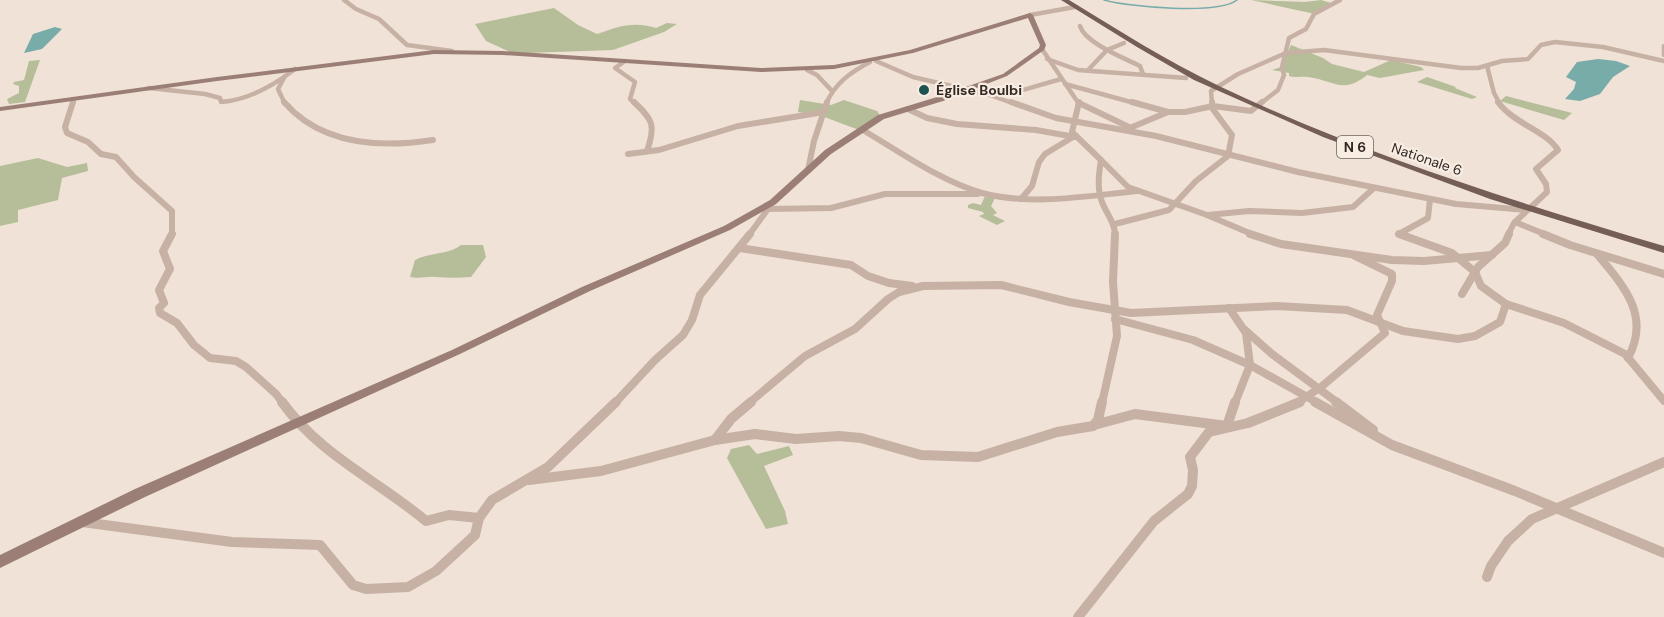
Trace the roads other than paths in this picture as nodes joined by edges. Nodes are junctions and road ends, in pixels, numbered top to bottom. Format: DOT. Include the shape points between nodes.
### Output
graph roads {
  1 [pos="344,0"];
  2 [pos="1064,0"];
  3 [pos="1340,0"];
  4 [pos="1075,7"];
  5 [pos="1029,15"];
  6 [pos="1080,26"];
  7 [pos="1124,43"];
  8 [pos="1664,46"];
  9 [pos="1107,50"];
  10 [pos="459,52"];
  11 [pos="1286,53"];
  12 [pos="1044,54"];
  13 [pos="1664,55"];
  14 [pos="625,61"];
  15 [pos="873,61"];
  16 [pos="1664,61"];
  17 [pos="1487,66"];
  18 [pos="295,69"];
  19 [pos="1089,69"];
  20 [pos="807,70"];
  21 [pos="1078,70"];
  22 [pos="1143,74"];
  23 [pos="285,76"];
  24 [pos="1186,78"];
  25 [pos="1062,80"];
  26 [pos="148,88"];
  27 [pos="1216,88"];
  28 [pos="965,90"];
  29 [pos="832,91"];
  30 [pos="990,95"];
  31 [pos="74,99"];
  32 [pos="1079,103"];
  33 [pos="1213,106"];
  34 [pos="1258,107"];
  35 [pos="0,109"];
  36 [pos="908,109"];
  37 [pos="824,112"];
  38 [pos="1168,112"];
  39 [pos="1073,122"];
  40 [pos="1130,128"];
  41 [pos="861,129"];
  42 [pos="1123,130"];
  43 [pos="1152,136"];
  44 [pos="1075,137"];
  45 [pos="433,140"];
  46 [pos="647,151"];
  47 [pos="628,153"];
  48 [pos="1229,155"];
  49 [pos="1101,160"];
  50 [pos="808,170"];
  51 [pos="1374,188"];
  52 [pos="1137,191"];
  53 [pos="989,194"];
  54 [pos="1102,195"];
  55 [pos="1021,199"];
  56 [pos="1430,199"];
  57 [pos="1175,202"];
  58 [pos="770,205"];
  59 [pos="1527,209"];
  60 [pos="1207,215"];
  61 [pos="1515,222"];
  62 [pos="1115,224"];
  63 [pos="740,248"];
  64 [pos="1664,250"];
  65 [pos="1596,254"];
  66 [pos="1492,255"];
  67 [pos="1355,256"];
  68 [pos="1459,258"];
  69 [pos="1475,272"];
  70 [pos="1664,274"];
  71 [pos="923,286"];
  72 [pos="1462,294"];
  73 [pos="1506,304"];
  74 [pos="1229,308"];
  75 [pos="1116,315"];
  76 [pos="1381,324"];
  77 [pos="1244,329"];
  78 [pos="1628,358"];
  79 [pos="1250,365"];
  80 [pos="1318,388"];
  81 [pos="1306,397"];
  82 [pos="1664,401"];
  83 [pos="297,423"];
  84 [pos="1093,426"];
  85 [pos="1227,426"];
  86 [pos="715,440"];
  87 [pos="1392,445"];
  88 [pos="1664,462"];
  89 [pos="529,480"];
  90 [pos="1558,508"];
  91 [pos="479,518"];
  92 [pos="82,522"];
  93 [pos="1664,553"];
  94 [pos="0,562"];
  95 [pos="1486,577"];
  96 [pos="1078,617"];
  1 -- 10 [label="street" via="379,19 407,45"];
  2 -- 4 [label="main road, Nationale 6 / N 6"];
  3 -- 11 [label="street" via="1314,14 1306,29 1291,37"];
  4 -- 5 [label="street"];
  4 -- 27 [label="main road, Nationale 6 / N 6"];
  5 -- 12 [label="street"];
  5 -- 15 [label="street"];
  6 -- 9 [label="street" via="1082,33"];
  7 -- 9 [label="street"];
  8 -- 13 [label="street"];
  9 -- 19 [label="street"];
  9 -- 22 [label="street" via="1140,66"];
  10 -- 14 [label="street"];
  10 -- 18 [label="street"];
  11 -- 17 [label="street" via="1324,50 1440,66"];
  11 -- 27 [label="street"];
  11 -- 34 [label="street" via="1278,90"];
  12 -- 21 [label="street"];
  12 -- 25 [label="street"];
  12 -- 28 [label="street"];
  14 -- 20 [label="street"];
  14 -- 46 [label="street" via="615,68 635,82 630,99 653,121"];
  15 -- 20 [label="street"];
  15 -- 28 [label="street" via="907,75"];
  15 -- 29 [label="street" via="858,68"];
  16 -- 17 [label="street" via="1553,42 1540,45 1528,59"];
  17 -- 59 [label="street" via="1497,103 1509,116 1551,140 1558,150 1536,169 1548,189"];
  18 -- 23 [label="street"];
  18 -- 26 [label="street"];
  19 -- 21 [label="street"];
  19 -- 22 [label="street"];
  20 -- 29 [label="street"];
  21 -- 25 [label="street"];
  22 -- 24 [label="street"];
  23 -- 26 [label="street" via="227,102 205,94"];
  23 -- 45 [label="street" via="279,94 290,110 316,128 351,142 384,146"];
  25 -- 30 [label="street"];
  25 -- 32 [label="street"];
  25 -- 38 [label="street"];
  26 -- 31 [label="street"];
  27 -- 33 [label="street" via="1211,91"];
  27 -- 34 [label="main road, Nationale 6 / N 6"];
  28 -- 30 [label="street"];
  28 -- 36 [label="street"];
  29 -- 37 [label="street"];
  30 -- 39 [label="street"];
  31 -- 35 [label="street"];
  31 -- 83 [label="street" via="65,127 67,133 88,142 101,154 116,157 171,211 172,236 163,248 170,269 159,290 164,303 159,311 177,323 210,358 246,367 276,394"];
  32 -- 39 [label="street"];
  32 -- 40 [label="street"];
  33 -- 34 [label="street" via="1251,111"];
  33 -- 38 [label="street"];
  33 -- 48 [label="street" via="1232,135"];
  34 -- 59 [label="main road, Nationale 6 / N 6" via="1378,156"];
  36 -- 41 [label="street" via="881,117"];
  36 -- 44 [label="street" via="927,118 957,124"];
  37 -- 46 [label="street" via="719,130 670,148"];
  37 -- 50 [label="street" via="808,158"];
  38 -- 40 [label="street"];
  39 -- 42 [label="street"];
  39 -- 44 [label="street"];
  40 -- 42 [label="street"];
  40 -- 43 [label="street"];
  41 -- 50 [label="street"];
  41 -- 53 [label="street" via="941,175"];
  42 -- 43 [label="street"];
  43 -- 48 [label="street"];
  44 -- 49 [label="street"];
  44 -- 55 [label="street" via="1045,154 1032,186"];
  46 -- 47 [label="street"];
  48 -- 51 [label="street"];
  48 -- 57 [label="street"];
  49 -- 52 [label="street" via="1119,180"];
  49 -- 54 [label="street" via="1098,184"];
  50 -- 58 [label="street"];
  51 -- 56 [label="street"];
  51 -- 60 [label="street" via="1353,207 1302,213"];
  52 -- 54 [label="street"];
  52 -- 57 [label="street"];
  53 -- 55 [label="street"];
  53 -- 58 [label="street" via="894,194 831,208"];
  54 -- 55 [label="street"];
  54 -- 62 [label="street" via="1101,201"];
  56 -- 59 [label="street"];
  56 -- 68 [label="street" via="1428,218 1400,234 1443,248"];
  57 -- 60 [label="street"];
  57 -- 62 [label="street" via="1161,213"];
  58 -- 63 [label="street"];
  58 -- 83 [label="street"];
  59 -- 61 [label="street"];
  59 -- 64 [label="main road, Nationale 6 / N 6"];
  60 -- 67 [label="street" via="1270,242"];
  61 -- 65 [label="street"];
  61 -- 66 [label="street" via="1505,243"];
  62 -- 75 [label="street"];
  63 -- 71 [label="street" via="851,265 890,283"];
  63 -- 89 [label="street" via="710,279 683,335 600,419"];
  65 -- 70 [label="street"];
  65 -- 78 [label="street" via="1635,308 1636,343"];
  66 -- 68 [label="street"];
  66 -- 69 [label="street"];
  67 -- 68 [label="street" via="1424,261"];
  67 -- 76 [label="street" via="1392,274 1377,315"];
  68 -- 69 [label="street"];
  69 -- 72 [label="street"];
  69 -- 73 [label="street" via="1481,286"];
  71 -- 75 [label="street" via="1001,285"];
  71 -- 86 [label="street" via="899,292 855,329 805,356 731,419"];
  73 -- 76 [label="street" via="1500,322 1458,339"];
  73 -- 78 [label="street" via="1586,333"];
  74 -- 75 [label="street"];
  74 -- 76 [label="street" via="1347,310"];
  74 -- 77 [label="street"];
  75 -- 79 [label="street" via="1184,337"];
  75 -- 84 [label="street" via="1112,364 1098,420"];
  76 -- 80 [label="street" via="1386,333"];
  77 -- 79 [label="street"];
  77 -- 80 [label="street"];
  78 -- 82 [label="street"];
  79 -- 81 [label="street"];
  79 -- 85 [label="street"];
  80 -- 81 [label="street"];
  80 -- 87 [label="street"];
  81 -- 85 [label="street" via="1281,411"];
  81 -- 87 [label="street"];
  83 -- 91 [label="street" via="358,474 395,495 426,521 449,515"];
  83 -- 92 [label="street"];
  84 -- 85 [label="street" via="1135,414"];
  84 -- 86 [label="street" via="1057,432 978,457 921,455 861,438 838,436 796,440 755,434"];
  85 -- 96 [label="street" via="1209,432 1195,448 1190,457 1193,470 1188,494 1154,521"];
  86 -- 89 [label="street" via="601,471"];
  87 -- 90 [label="street"];
  88 -- 90 [label="street"];
  89 -- 91 [label="street" via="492,500"];
  90 -- 93 [label="street"];
  90 -- 95 [label="street" via="1524,525"];
  91 -- 92 [label="street" via="475,535 425,579 408,587 366,589 353,585 320,545 232,542"];
  92 -- 94 [label="street"];
}
